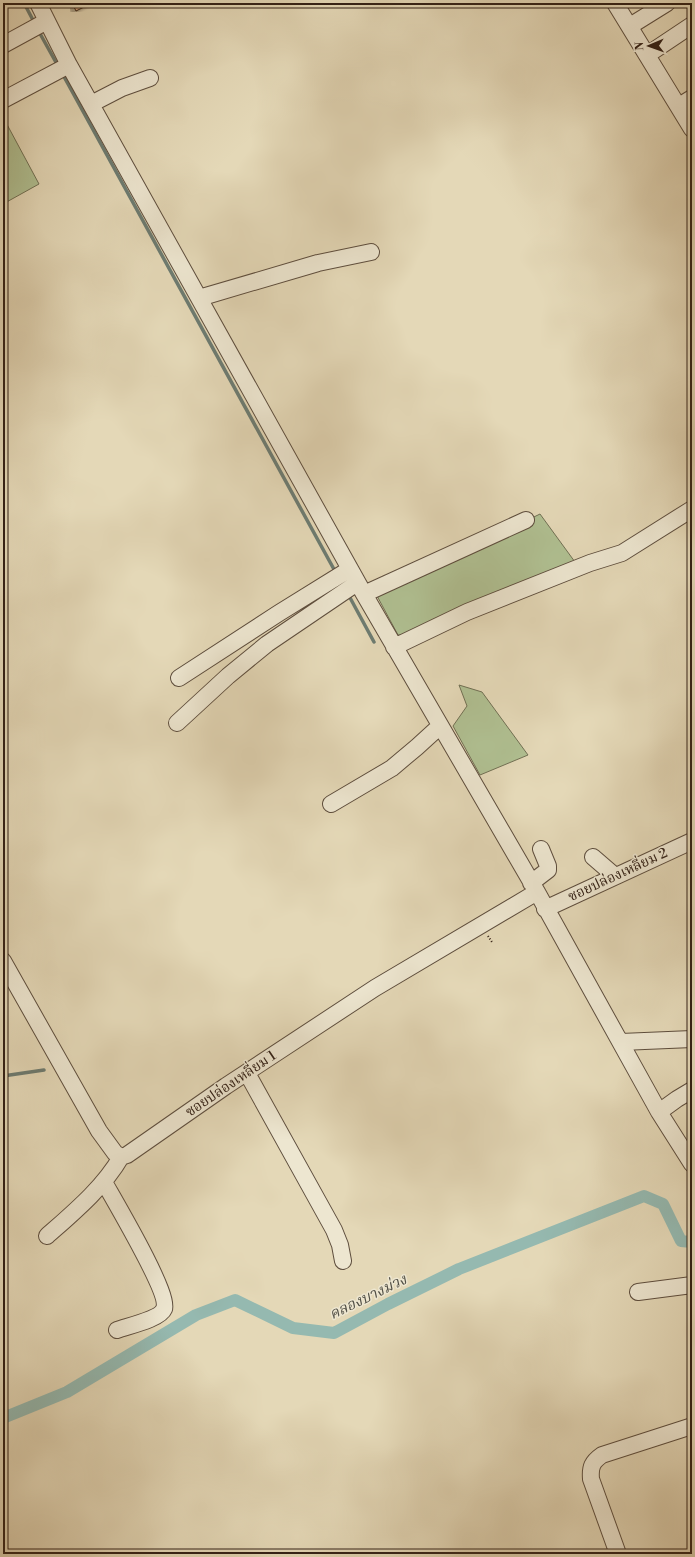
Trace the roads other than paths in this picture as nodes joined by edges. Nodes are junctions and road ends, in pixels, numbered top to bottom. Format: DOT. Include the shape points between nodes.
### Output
graph roads {
  1 [pos="38,3"];
  2 [pos="615,3"];
  3 [pos="667,3"];
  4 [pos="48,21"];
  5 [pos="692,25"];
  6 [pos="630,26"];
  7 [pos="3,45"];
  8 [pos="647,55"];
  9 [pos="69,65"];
  10 [pos="150,78"];
  11 [pos="3,100"];
  12 [pos="685,102"];
  13 [pos="91,104"];
  14 [pos="692,128"];
  15 [pos="371,252"];
  16 [pos="199,298"];
  17 [pos="692,509"];
  18 [pos="526,520"];
  19 [pos="357,582"];
  20 [pos="394,646"];
  21 [pos="179,678"];
  22 [pos="177,723"];
  23 [pos="440,726"];
  24 [pos="331,804"];
  25 [pos="692,841"];
  26 [pos="541,849"];
  27 [pos="593,857"];
  28 [pos="614,876"];
  29 [pos="534,888"];
  30 [pos="545,909"];
  31 [pos="3,961"];
  32 [pos="692,1039"];
  33 [pos="621,1042"];
  34 [pos="247,1073"];
  35 [pos="692,1090"];
  36 [pos="659,1112"];
  37 [pos="121,1156"];
  38 [pos="692,1164"];
  39 [pos="104,1182"];
  40 [pos="47,1236"];
  41 [pos="343,1261"];
  42 [pos="692,1286"];
  43 [pos="638,1292"];
  44 [pos="117,1330"];
  45 [pos="692,1426"];
  46 [pos="618,1554"];
  1 -- 4 [label="street"];
  2 -- 6 [label="street"];
  3 -- 6 [label="street"];
  4 -- 7 [label="street"];
  4 -- 9 [label="street"];
  5 -- 8 [label="street"];
  6 -- 8 [label="street"];
  8 -- 12 [label="street"];
  9 -- 11 [label="street"];
  9 -- 13 [label="street"];
  10 -- 13 [label="street" via="122,88"];
  12 -- 14 [label="street"];
  13 -- 16 [label="street"];
  15 -- 16 [label="street" via="318,263"];
  16 -- 19 [label="street"];
  17 -- 20 [label="street" via="622,553 590,563 467,612"];
  18 -- 19 [label="street"];
  19 -- 20 [label="street"];
  19 -- 21 [label="street" via="279,613"];
  19 -- 22 [label="street" via="267,644"];
  20 -- 23 [label="street"];
  23 -- 24 [label="street" via="392,768"];
  23 -- 29 [label="street"];
  25 -- 28 [label="street, ซอยปล่องเหลี่ยม 2"];
  26 -- 29 [label="street, ซอยปล่องเหลี่ยม 1" via="548,870"];
  27 -- 28 [label="street"];
  28 -- 30 [label="street, ซอยปล่องเหลี่ยม 2"];
  29 -- 30 [label="street"];
  29 -- 34 [label="street, ซอยปล่องเหลี่ยม 1" via="375,988"];
  30 -- 33 [label="street"];
  31 -- 37 [label="street" via="99,1130"];
  32 -- 33 [label="street"];
  33 -- 36 [label="street"];
  34 -- 37 [label="street, ซอยปล่องเหลี่ยม 1" via="127,1155"];
  34 -- 41 [label="street" via="334,1230"];
  35 -- 36 [label="street"];
  36 -- 38 [label="street"];
  37 -- 39 [label="street"];
  39 -- 40 [label="street"];
  39 -- 44 [label="street" via="144,1254 165,1305 164,1310 153,1317"];
  42 -- 43 [label="street"];
  45 -- 46 [label="street" via="602,1455 594,1461 590,1469 591,1479"];
}
